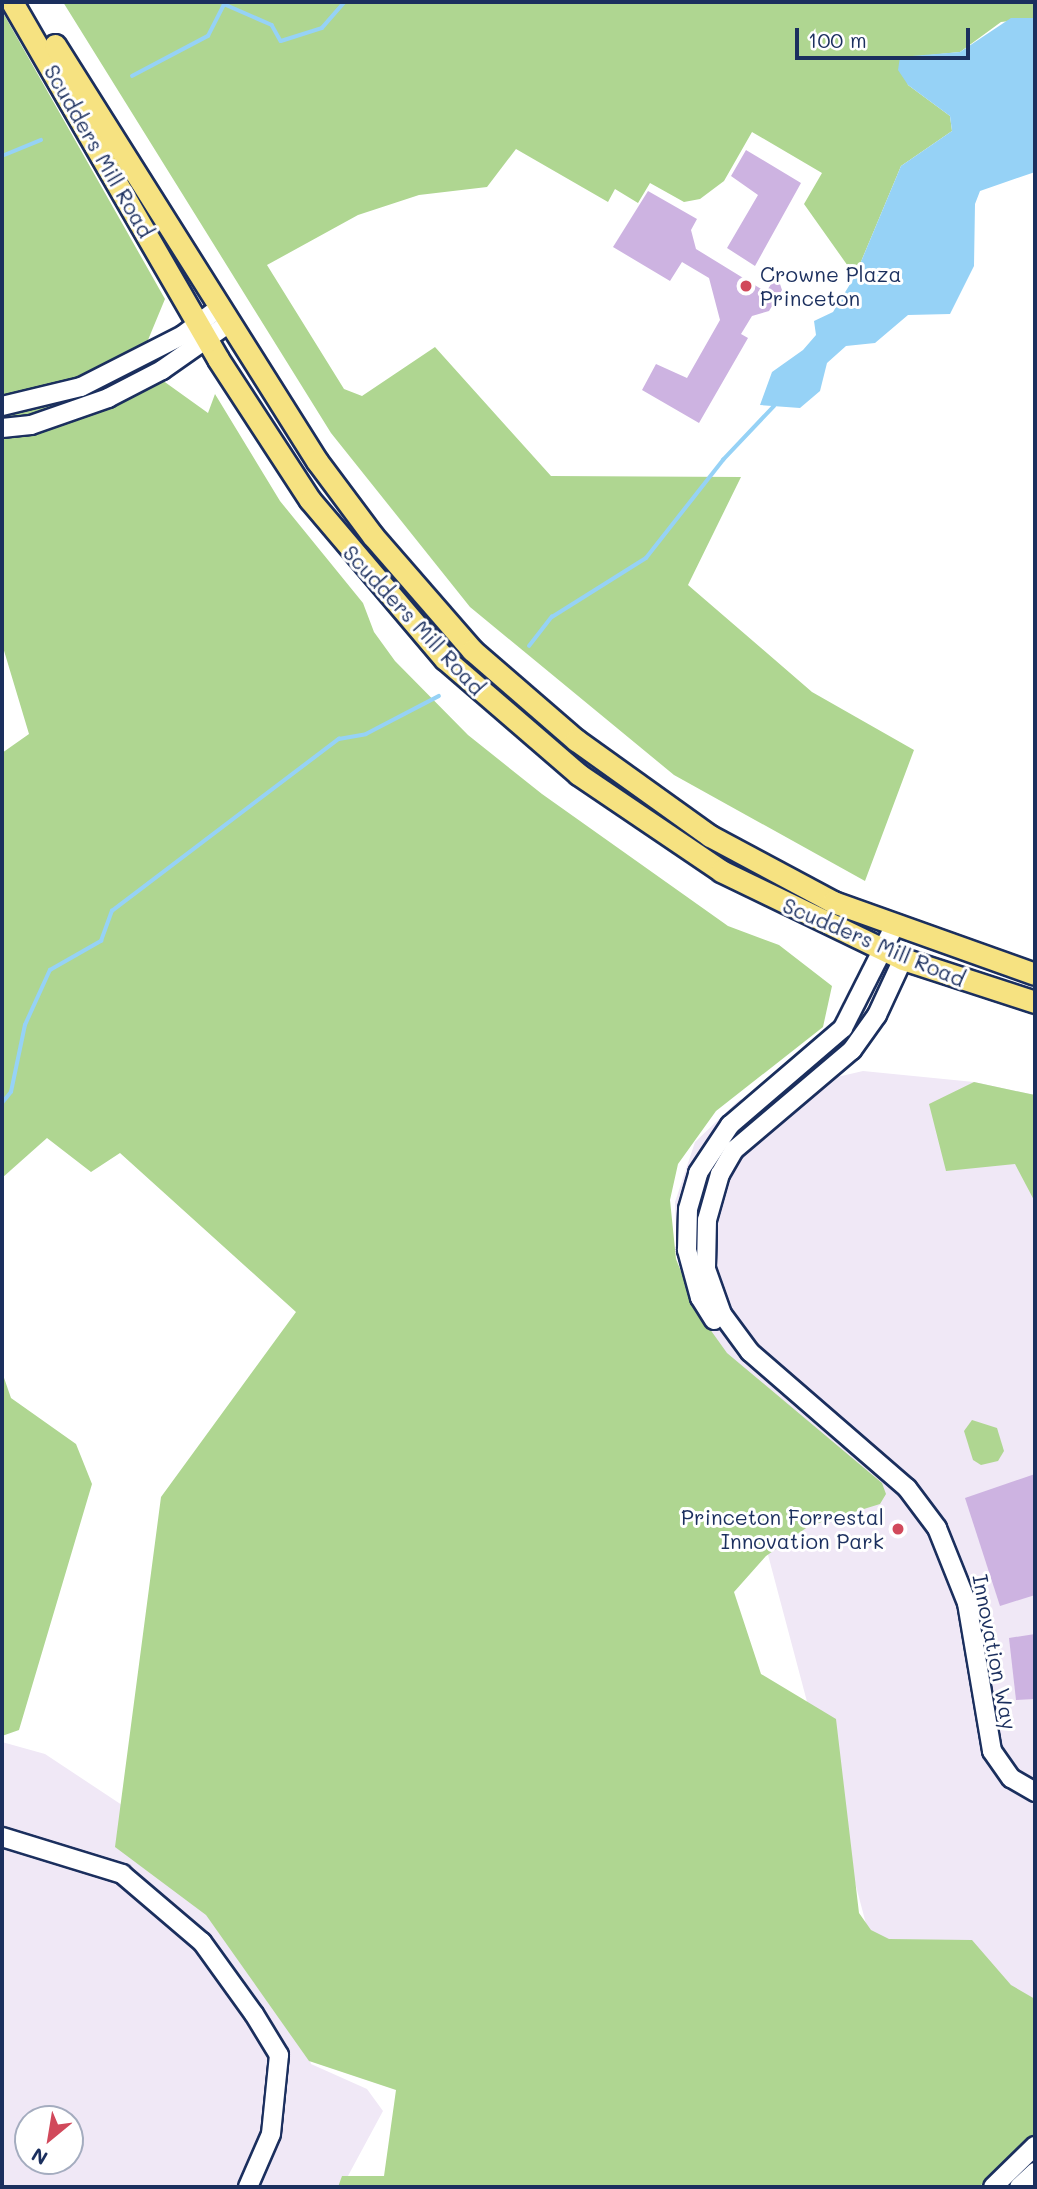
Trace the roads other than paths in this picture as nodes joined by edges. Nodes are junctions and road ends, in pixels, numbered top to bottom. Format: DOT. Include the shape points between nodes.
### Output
graph roads {
  1 [pos="12,2"];
  2 [pos="29,2"];
  3 [pos="223,316"];
  4 [pos="202,332"];
  5 [pos="2,405"];
  6 [pos="2,428"];
  7 [pos="894,927"];
  8 [pos="883,950"];
  9 [pos="904,959"];
  10 [pos="1035,974"];
  11 [pos="1035,1002"];
  12 [pos="767,1368"];
  13 [pos="1035,1792"];
  14 [pos="2,1837"];
  15 [pos="1035,2146"];
  16 [pos="1035,2172"];
  17 [pos="248,2187"];
  18 [pos="993,2187"];
  19 [pos="1019,2187"];
  1 -- 4 [label="main road, Scudders Mill Road"];
  2 -- 3 [label="main road, Scudders Mill Road"];
  3 -- 4 [label="street"];
  3 -- 7 [label="main road, Scudders Mill Road" via="373,536 472,650 511,686 631,783 710,836 833,902"];
  4 -- 5 [label="street" via="81,387"];
  4 -- 6 [label="street" via="108,398 31,425"];
  4 -- 8 [label="main road, Scudders Mill Road" via="343,544 490,701 636,818 759,893"];
  7 -- 8 [label="street, Innovation Way"];
  7 -- 10 [label="main road, Scudders Mill Road"];
  8 -- 9 [label="main road, Scudders Mill Road"];
  8 -- 12 [label="street, Innovation Way" via="843,1028 730,1125 694,1186 687,1250 700,1298 739,1351"];
  9 -- 11 [label="main road, Scudders Mill Road"];
  9 -- 12 [label="street, Innovation Way" via="859,1042 750,1133 718,1182 706,1230 706,1269 722,1314"];
  12 -- 13 [label="street, Innovation Way" via="907,1488 937,1528 967,1603 992,1751 1011,1779"];
  14 -- 17 [label="street" via="122,1874 202,1942 254,2014 279,2055 271,2134"];
  15 -- 18 [label="street"];
  16 -- 19 [label="street"];
}
